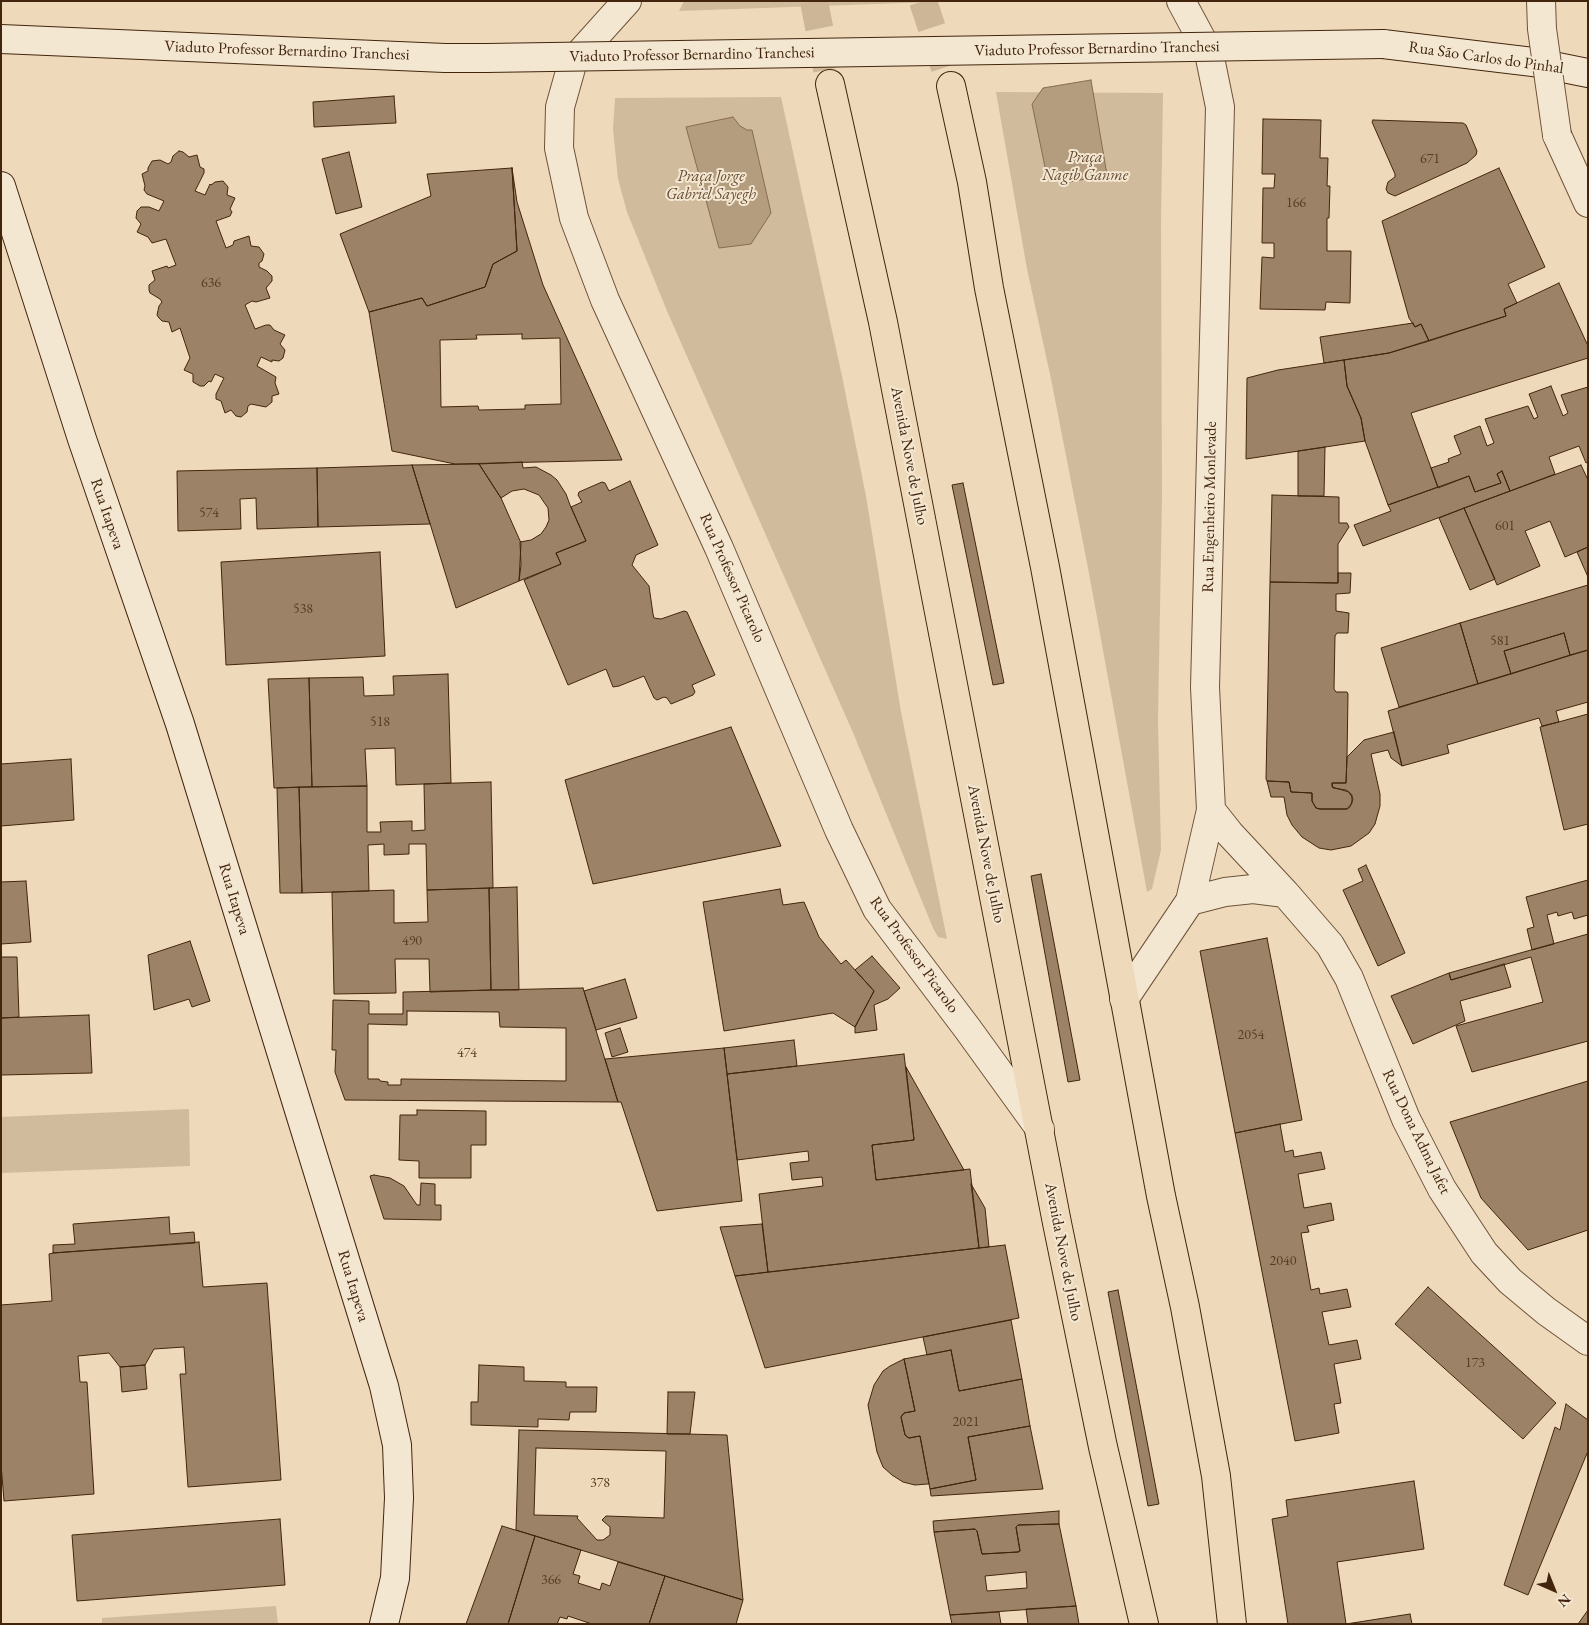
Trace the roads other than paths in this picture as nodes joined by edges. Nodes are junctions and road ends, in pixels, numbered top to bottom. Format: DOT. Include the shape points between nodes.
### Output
graph roads {
  1 [pos="627,1"];
  2 [pos="1181,1"];
  3 [pos="1541,1"];
  4 [pos="1,39"];
  5 [pos="1384,44"];
  6 [pos="1588,73"];
  7 [pos="830,84"];
  8 [pos="951,86"];
  9 [pos="1,186"];
  10 [pos="1588,203"];
  11 [pos="1211,810"];
  12 [pos="1285,892"];
  13 [pos="1190,901"];
  14 [pos="1124,999"];
  15 [pos="1040,1129"];
  16 [pos="1588,1341"];
  17 [pos="384,1624"];
  18 [pos="1144,1624"];
  19 [pos="1232,1624"];
  1 -- 15 [label="street, Rua Professor Picarolo" via="573,61 560,107 559,148 574,218 606,300 723,557 839,830 878,910"];
  2 -- 11 [label="street, Rua Engenheiro Monlevade" via="1209,53 1220,107 1205,687"];
  3 -- 10 [label="street, bridge" via="1557,135"];
  4 -- 5 [label="street, Viaduto Professor Bernardino Tranchesi, bridge" via="445,58"];
  5 -- 6 [label="street, Rua São Carlos do Pinhal" via="1533,62"];
  7 -- 15 [label="main road, Avenida Nove de Julho" via="883,322"];
  8 -- 14 [label="main road" via="1045,567"];
  9 -- 17 [label="street, Rua Itapeva" via="82,439 180,724 384,1386 397,1445 399,1498 395,1578"];
  11 -- 12 [label="street, Rua Dona Adma Jafet"];
  11 -- 13 [label="street, Rua Engenheiro Monlevade"];
  12 -- 13 [label="street" via="1253,889"];
  12 -- 16 [label="street, Rua Dona Adma Jafet" via="1330,944 1349,978 1406,1119 1442,1189 1484,1253 1510,1281"];
  13 -- 14 [label="street, Rua Engenheiro Monlevade"];
  14 -- 19 [label="main road" via="1216,1476"];
  15 -- 18 [label="main road, Avenida Nove de Julho" via="1103,1447"];
}
